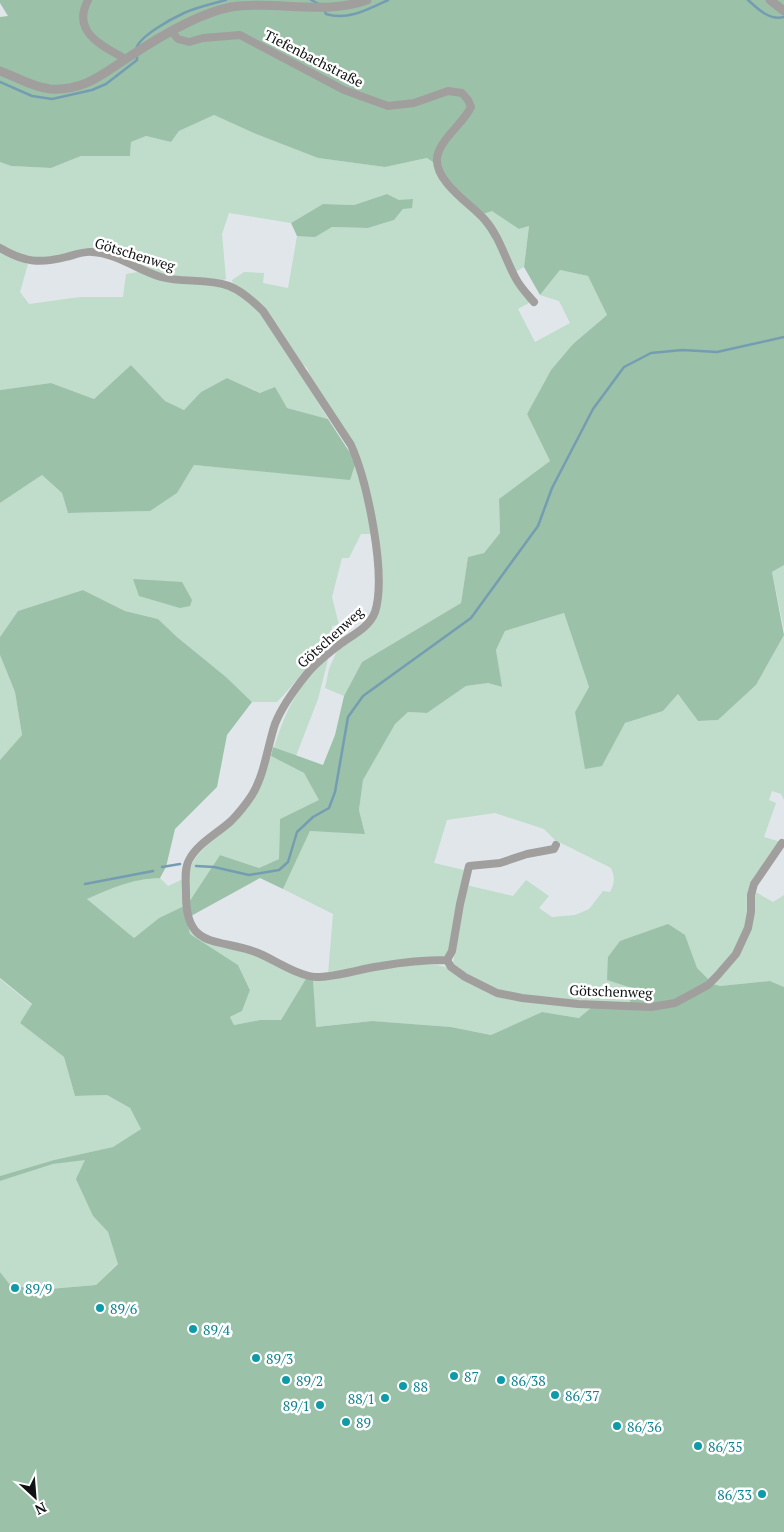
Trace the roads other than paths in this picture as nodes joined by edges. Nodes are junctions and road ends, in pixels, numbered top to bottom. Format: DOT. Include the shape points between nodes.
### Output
graph roads {
  1 [pos="88,0"];
  2 [pos="366,0"];
  3 [pos="770,0"];
  4 [pos="784,11"];
  5 [pos="172,32"];
  6 [pos="128,58"];
  7 [pos="0,71"];
  8 [pos="0,248"];
  9 [pos="534,302"];
  10 [pos="782,843"];
  11 [pos="556,845"];
  12 [pos="447,960"];
  1 -- 6 [label="street" via="82,19 92,38"];
  2 -- 5 [label="street, Tiefenbachstraße" via="331,7 230,7 200,16"];
  3 -- 4 [label="street"];
  5 -- 6 [label="street, Tiefenbachstraße"];
  5 -- 9 [label="street, Tiefenbachstraße" via="178,39 189,42 240,36 344,90 388,106 414,103 448,91 462,94 471,108 440,149 438,168 451,188 489,225 516,278"];
  6 -- 7 [label="street, Tiefenbachstraße" via="93,81 64,88 40,87"];
  8 -- 12 [label="street, Götschenweg" via="33,261 94,252 162,278 219,283 234,288 263,311 357,457 374,530 378,572 376,610 371,621 312,667 290,696 276,722 260,777 250,798 231,821 190,859 186,873 190,922 207,940 256,952 313,977 415,960"];
  10 -- 12 [label="street, Götschenweg" via="754,884 748,928 736,954 708,985 675,1002 651,1007 522,998 497,993 465,978 450,967"];
  11 -- 12 [label="street" via="554,849 500,863 469,866 452,951"];
}
